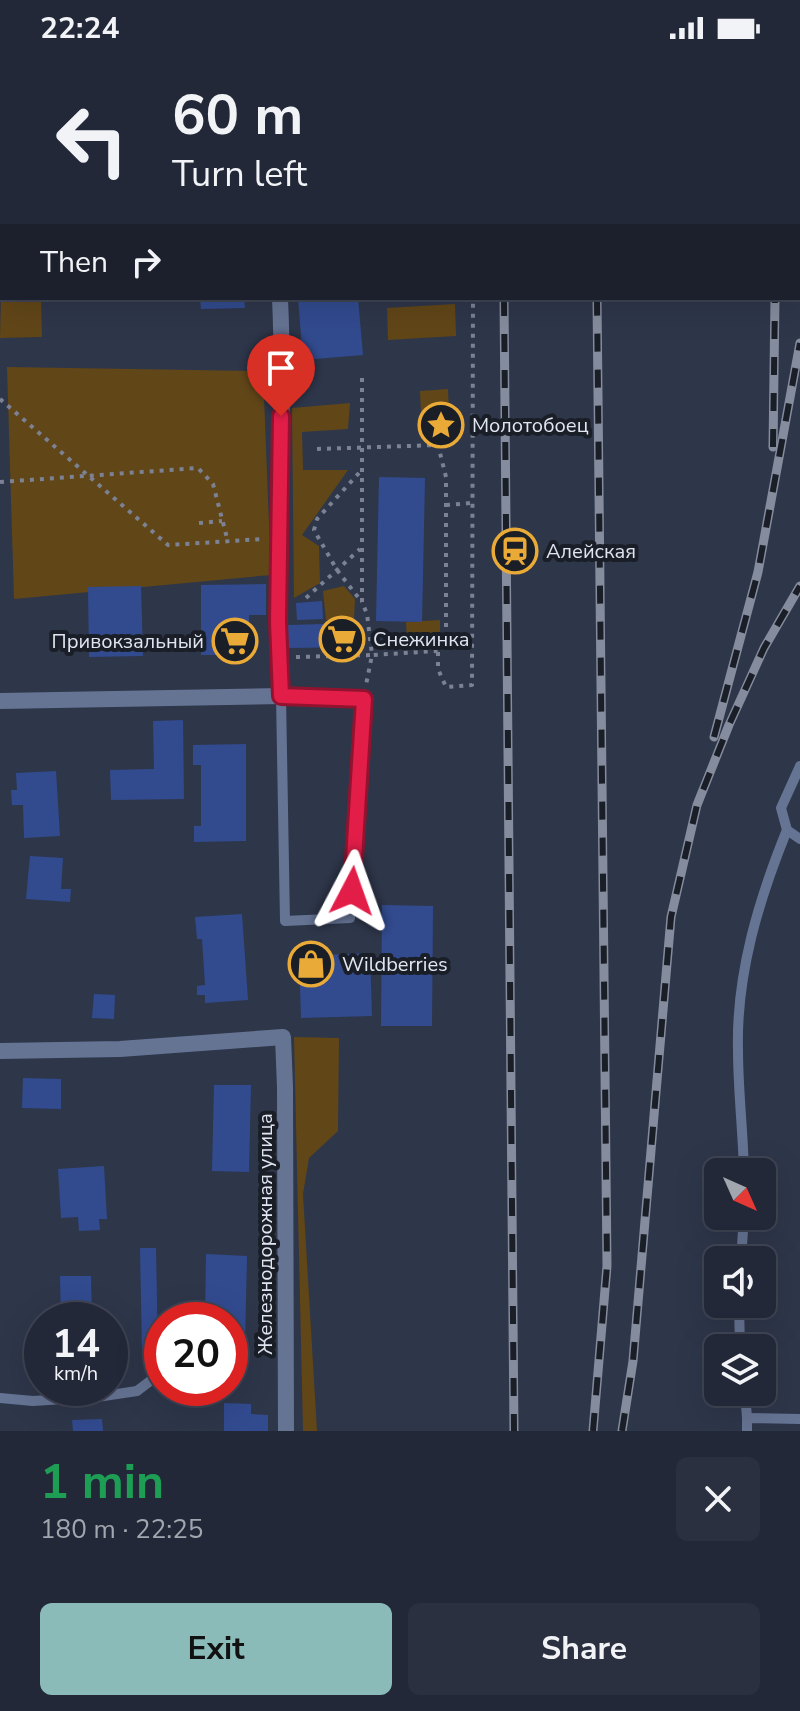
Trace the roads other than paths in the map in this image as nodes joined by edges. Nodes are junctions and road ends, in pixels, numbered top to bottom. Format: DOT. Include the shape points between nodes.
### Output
graph roads {
  1 [pos="280,300"];
  2 [pos="281,696"];
  3 [pos="0,701"];
  4 [pos="800,766"];
  5 [pos="787,830"];
  6 [pos="800,839"];
  7 [pos="0,1051"];
  8 [pos="743,1158"];
  9 [pos="144,1386"];
  10 [pos="0,1398"];
  11 [pos="746,1406"];
  12 [pos="747,1418"];
  13 [pos="800,1419"];
  14 [pos="286,1431"];
  15 [pos="747,1431"];
  1 -- 2 [label="street"];
  2 -- 2 [label="lane" via="364,699 350,918 285,921"];
  2 -- 3 [label="street"];
  4 -- 5 [label="lane" via="781,808"];
  5 -- 6 [label="lane"];
  5 -- 8 [label="lane" via="753,927 741,994 737,1048"];
  7 -- 14 [label="street, Железнодорожная улица" via="283,1037"];
  9 -- 10 [label="lane" via="97,1397"];
  11 -- 12 [label="lane"];
  12 -- 13 [label="lane"];
  12 -- 15 [label="lane"];
}
